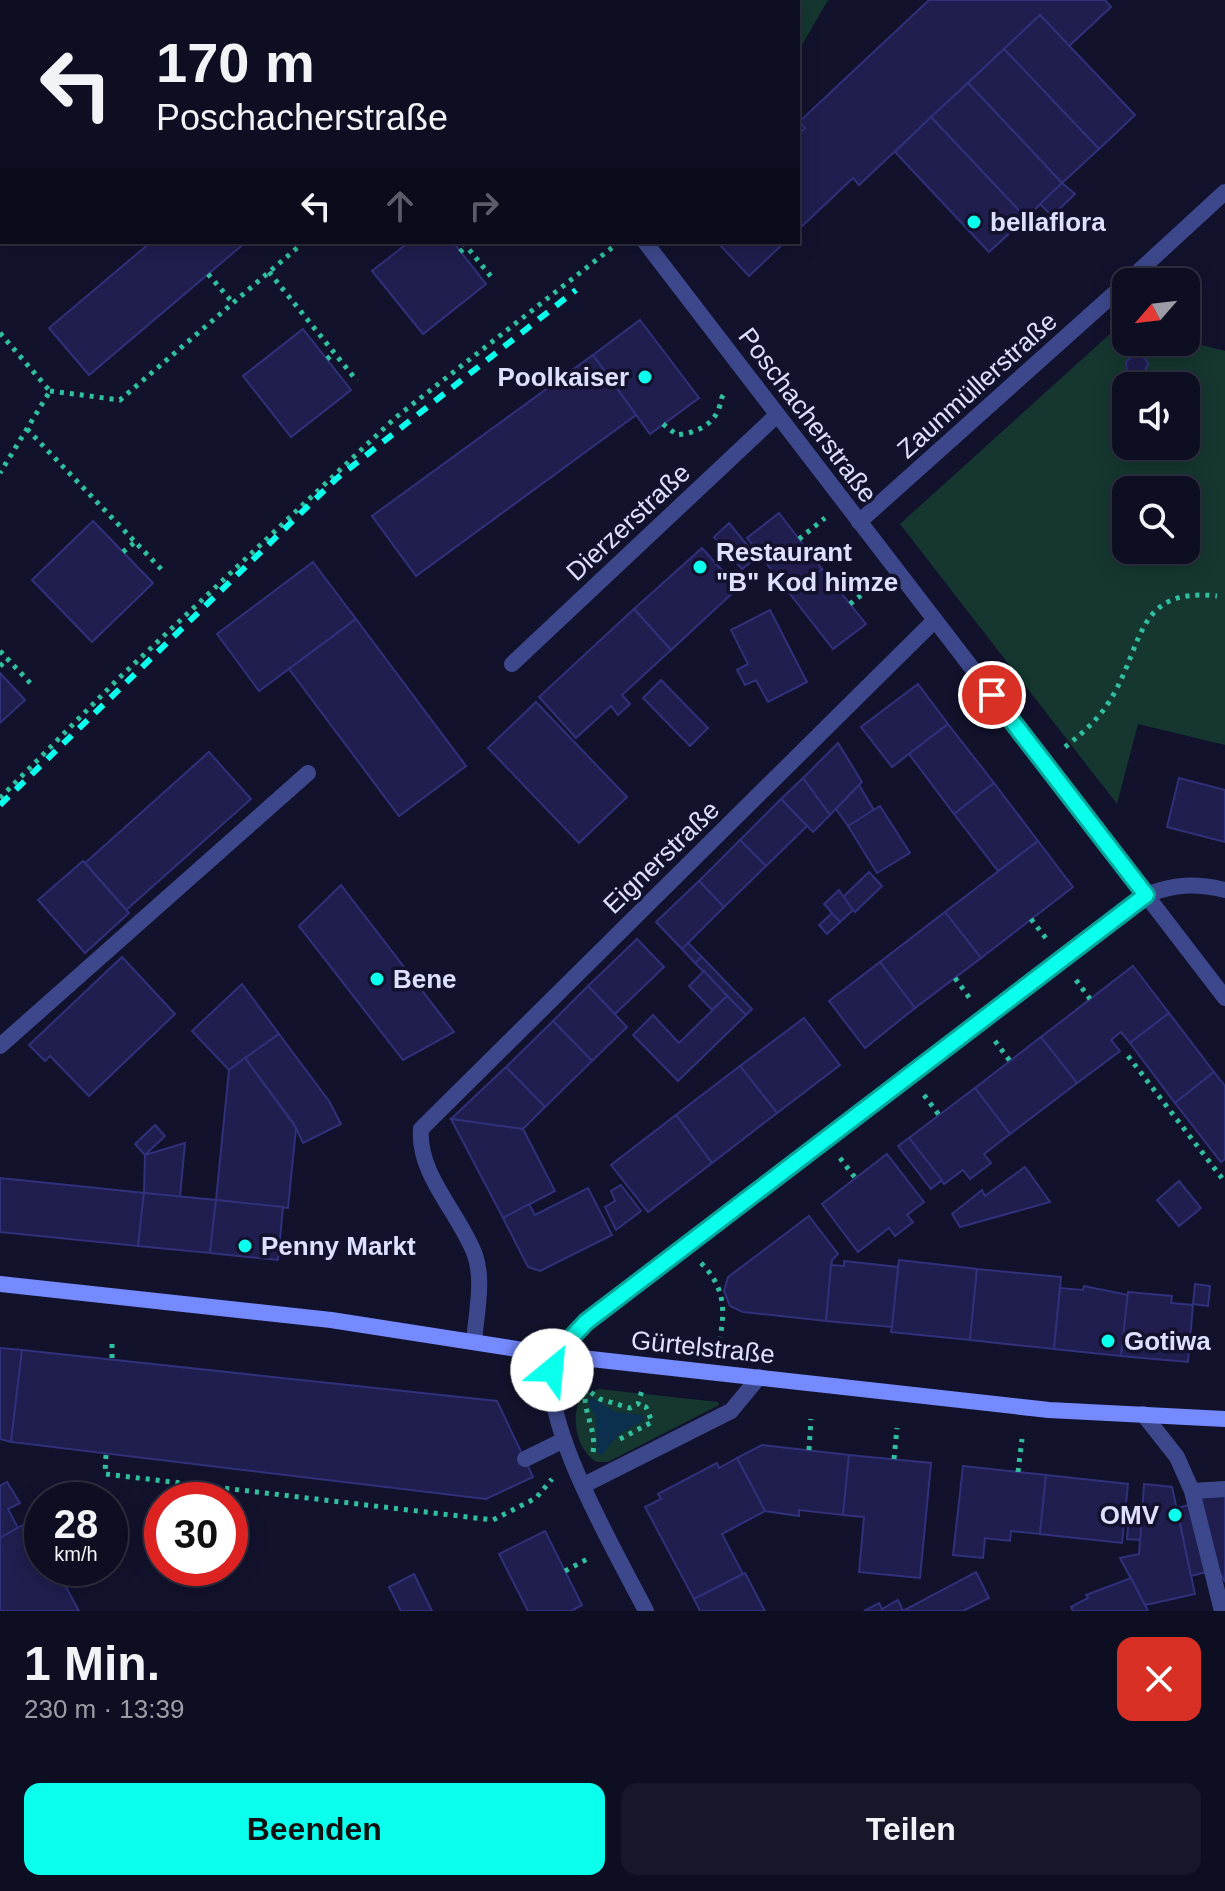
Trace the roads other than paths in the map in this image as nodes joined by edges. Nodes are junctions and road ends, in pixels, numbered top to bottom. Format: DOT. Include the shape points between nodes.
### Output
graph roads {
  1 [pos="1225,192"];
  2 [pos="647,244"];
  3 [pos="1141,268"];
  4 [pos="1112,295"];
  5 [pos="777,415"];
  6 [pos="859,522"];
  7 [pos="935,620"];
  8 [pos="512,664"];
  9 [pos="308,773"];
  10 [pos="1225,890"];
  11 [pos="1146,895"];
  12 [pos="1225,998"];
  13 [pos="0,1046"];
  14 [pos="0,1284"];
  15 [pos="474,1342"];
  16 [pos="555,1355"];
  17 [pos="759,1377"];
  18 [pos="1143,1414"];
  19 [pos="1220,1416"];
  20 [pos="564,1440"];
  21 [pos="525,1459"];
  22 [pos="584,1485"];
  23 [pos="1225,1489"];
  24 [pos="1192,1491"];
  25 [pos="1221,1584"];
  26 [pos="646,1611"];
  27 [pos="1222,1611"];
  1 -- 3 [label="street, Zaunmüllerstraße"];
  2 -- 5 [label="street, Poschacherstraße"];
  4 -- 6 [label="street, Zaunmüllerstraße"];
  5 -- 6 [label="street, Poschacherstraße"];
  5 -- 8 [label="street, Dierzerstraße"];
  6 -- 7 [label="street, Poschacherstraße"];
  7 -- 11 [label="street, Poschacherstraße"];
  7 -- 15 [label="street, Eignerstraße" via="421,1129 423,1154 475,1255"];
  9 -- 13 [label="street"];
  10 -- 11 [label="street" via="1172,885"];
  11 -- 12 [label="street, Poschacherstraße"];
  11 -- 16 [label="street" via="647,1274 576,1331"];
  14 -- 15 [label="main road, Gürtelstraße" via="331,1320"];
  15 -- 16 [label="main road, Gürtelstraße"];
  16 -- 17 [label="main road, Gürtelstraße"];
  16 -- 20 [label="street" via="553,1386"];
  17 -- 18 [label="main road, Gürtelstraße" via="1049,1410"];
  17 -- 22 [label="street" via="731,1411"];
  18 -- 19 [label="main road, Gürtelstraße"];
  18 -- 24 [label="street" via="1177,1457"];
  20 -- 21 [label="street"];
  20 -- 22 [label="street"];
  22 -- 26 [label="street"];
  23 -- 24 [label="street"];
  24 -- 25 [label="street"];
  25 -- 27 [label="street"];
}
